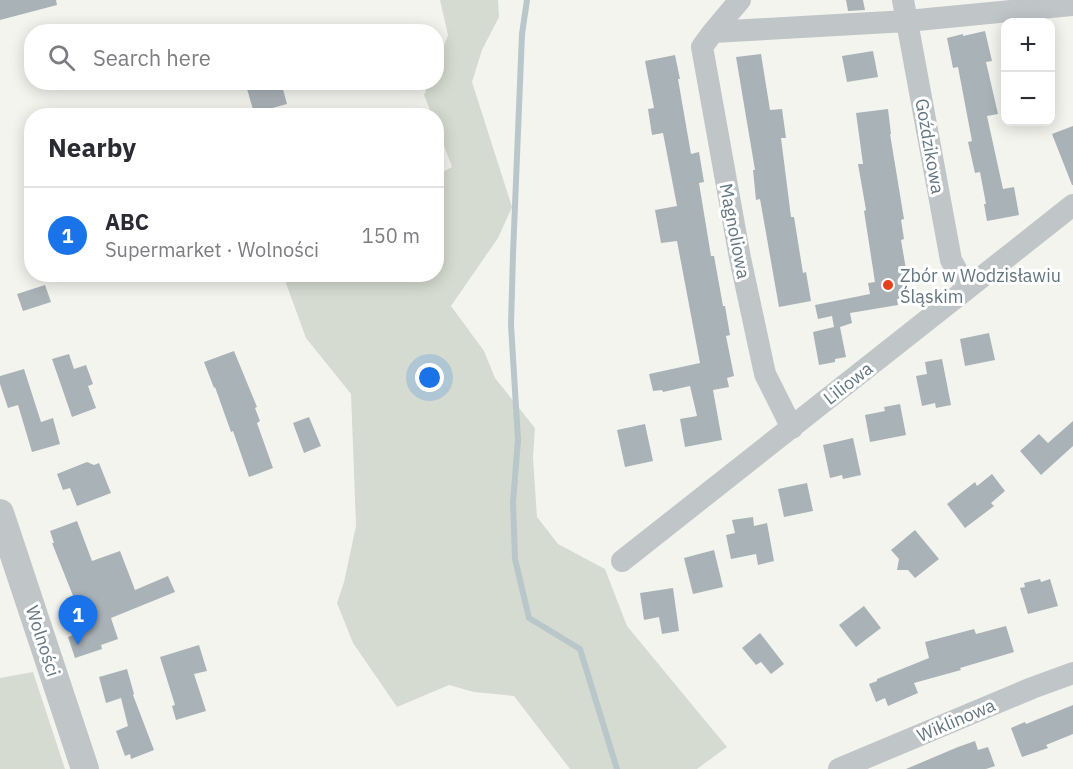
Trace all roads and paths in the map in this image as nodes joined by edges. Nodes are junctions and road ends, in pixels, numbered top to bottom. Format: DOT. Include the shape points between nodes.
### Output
graph roads {
  1 [pos="740,0"];
  2 [pos="1073,5"];
  3 [pos="905,10"];
  4 [pos="712,32"];
  5 [pos="1073,205"];
  6 [pos="967,289"];
  7 [pos="792,428"];
  8 [pos="0,513"];
  9 [pos="622,561"];
  10 [pos="1073,673"];
  11 [pos="85,769"];
  12 [pos="839,769"];
  1 -- 4 [label="street"];
  2 -- 3 [label="street"];
  3 -- 4 [label="street"];
  3 -- 6 [label="street, Goździkowa" via="951,260"];
  4 -- 7 [label="street, Magnoliowa" via="702,47 740,258 765,374"];
  5 -- 6 [label="street, Liliowa"];
  6 -- 7 [label="street, Liliowa"];
  7 -- 9 [label="street, Liliowa"];
  8 -- 11 [label="street, Wolności"];
  10 -- 12 [label="street, Wiklinowa"];
}
